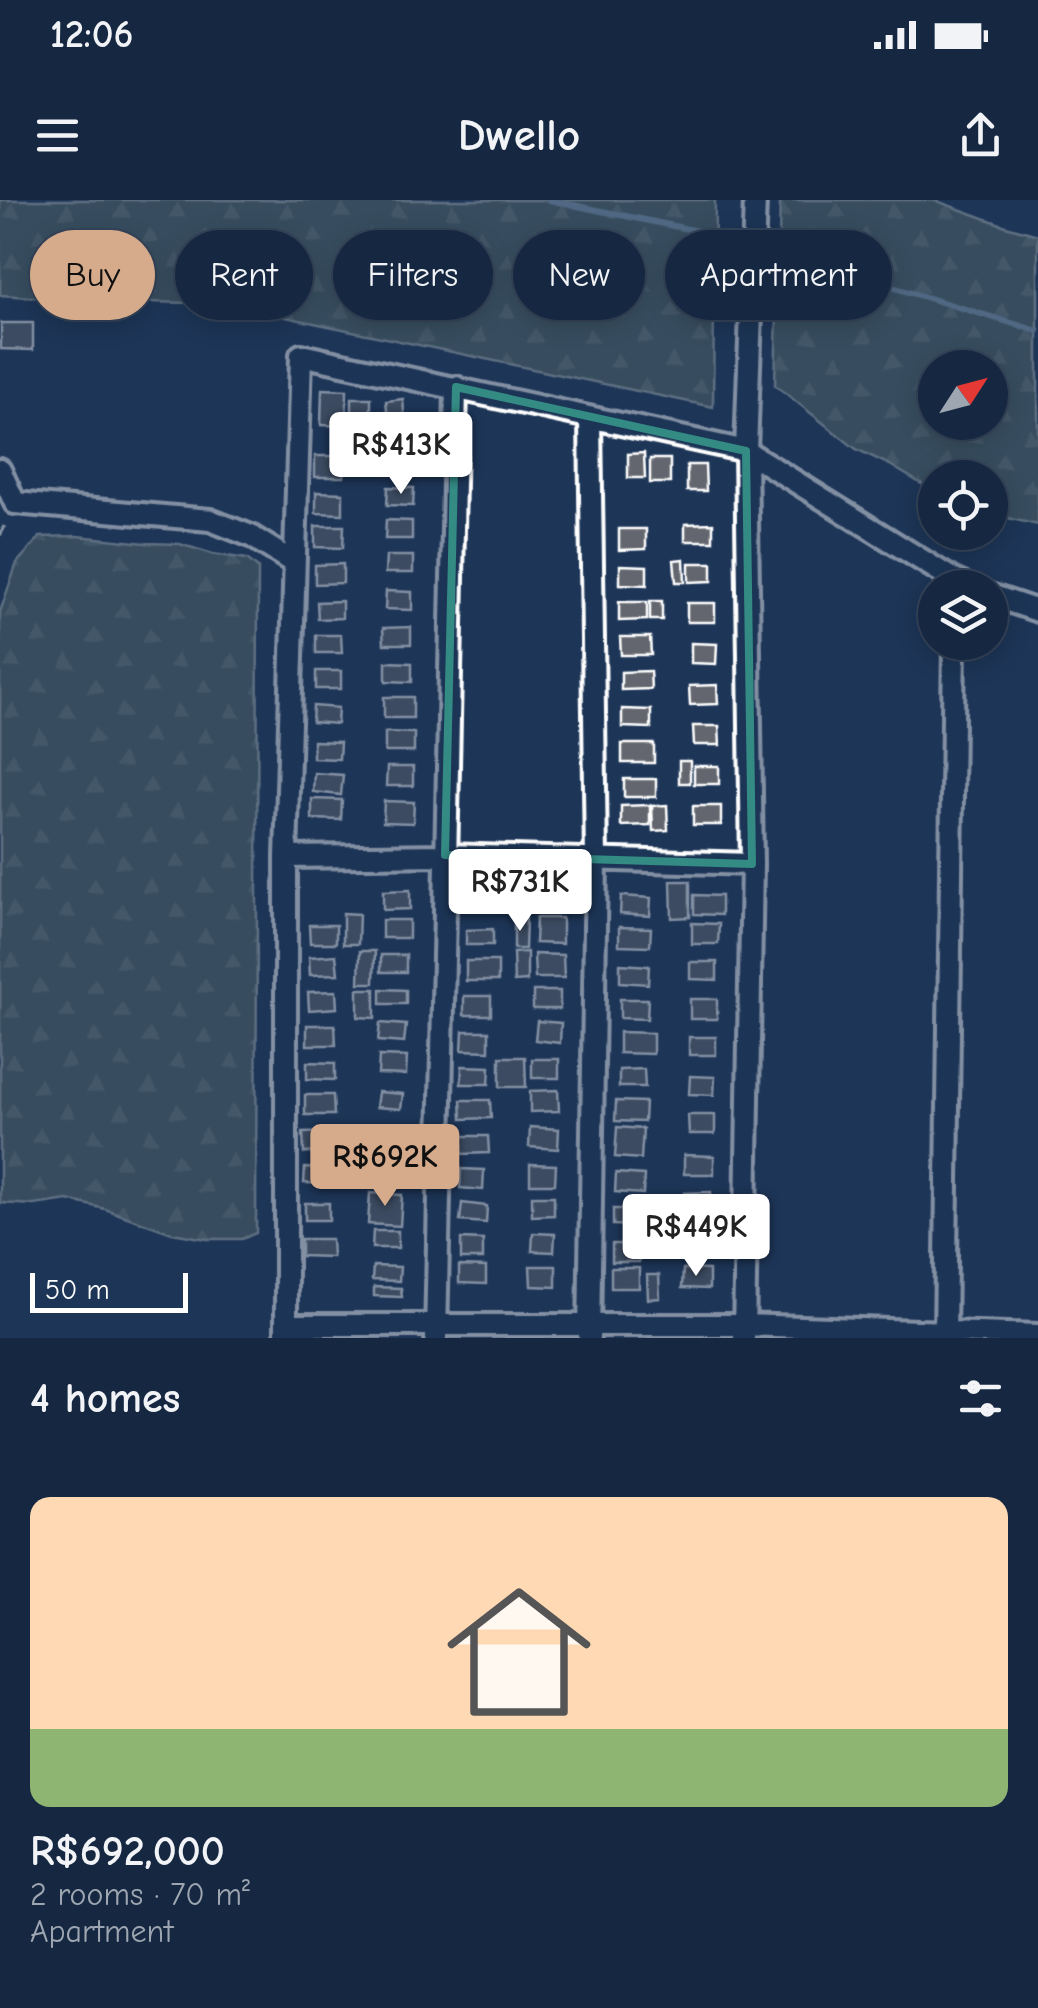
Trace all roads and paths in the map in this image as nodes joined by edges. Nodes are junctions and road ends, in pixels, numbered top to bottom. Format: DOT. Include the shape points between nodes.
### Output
graph roads {
  1 [pos="755,200"];
  2 [pos="456,387"];
  3 [pos="590,418"];
  4 [pos="746,451"];
  5 [pos="0,470"];
  6 [pos="294,563"];
  7 [pos="936,570"];
  8 [pos="1008,601"];
  9 [pos="1038,611"];
  10 [pos="954,660"];
  11 [pos="445,855"];
  12 [pos="286,857"];
  13 [pos="596,860"];
  14 [pos="752,864"];
  15 [pos="589,1331"];
  16 [pos="286,1332"];
  17 [pos="436,1332"];
  18 [pos="744,1332"];
  19 [pos="945,1335"];
  20 [pos="1038,1335"];
  1 -- 4 [label="street"];
  2 -- 3 [label="street"];
  2 -- 6 [label="street" via="300,354"];
  2 -- 11 [label="street"];
  3 -- 4 [label="street"];
  3 -- 13 [label="street"];
  4 -- 7 [label="street"];
  4 -- 14 [label="street"];
  5 -- 6 [label="street" via="16,503 210,520"];
  6 -- 12 [label="street"];
  8 -- 9 [label="street"];
  10 -- 19 [label="street"];
  11 -- 12 [label="street"];
  11 -- 13 [label="street"];
  11 -- 17 [label="street"];
  12 -- 16 [label="street"];
  13 -- 14 [label="street"];
  13 -- 15 [label="street"];
  14 -- 18 [label="street"];
  15 -- 17 [label="street"];
  15 -- 18 [label="street"];
  16 -- 17 [label="street"];
  18 -- 19 [label="street"];
  19 -- 20 [label="street"];
}
